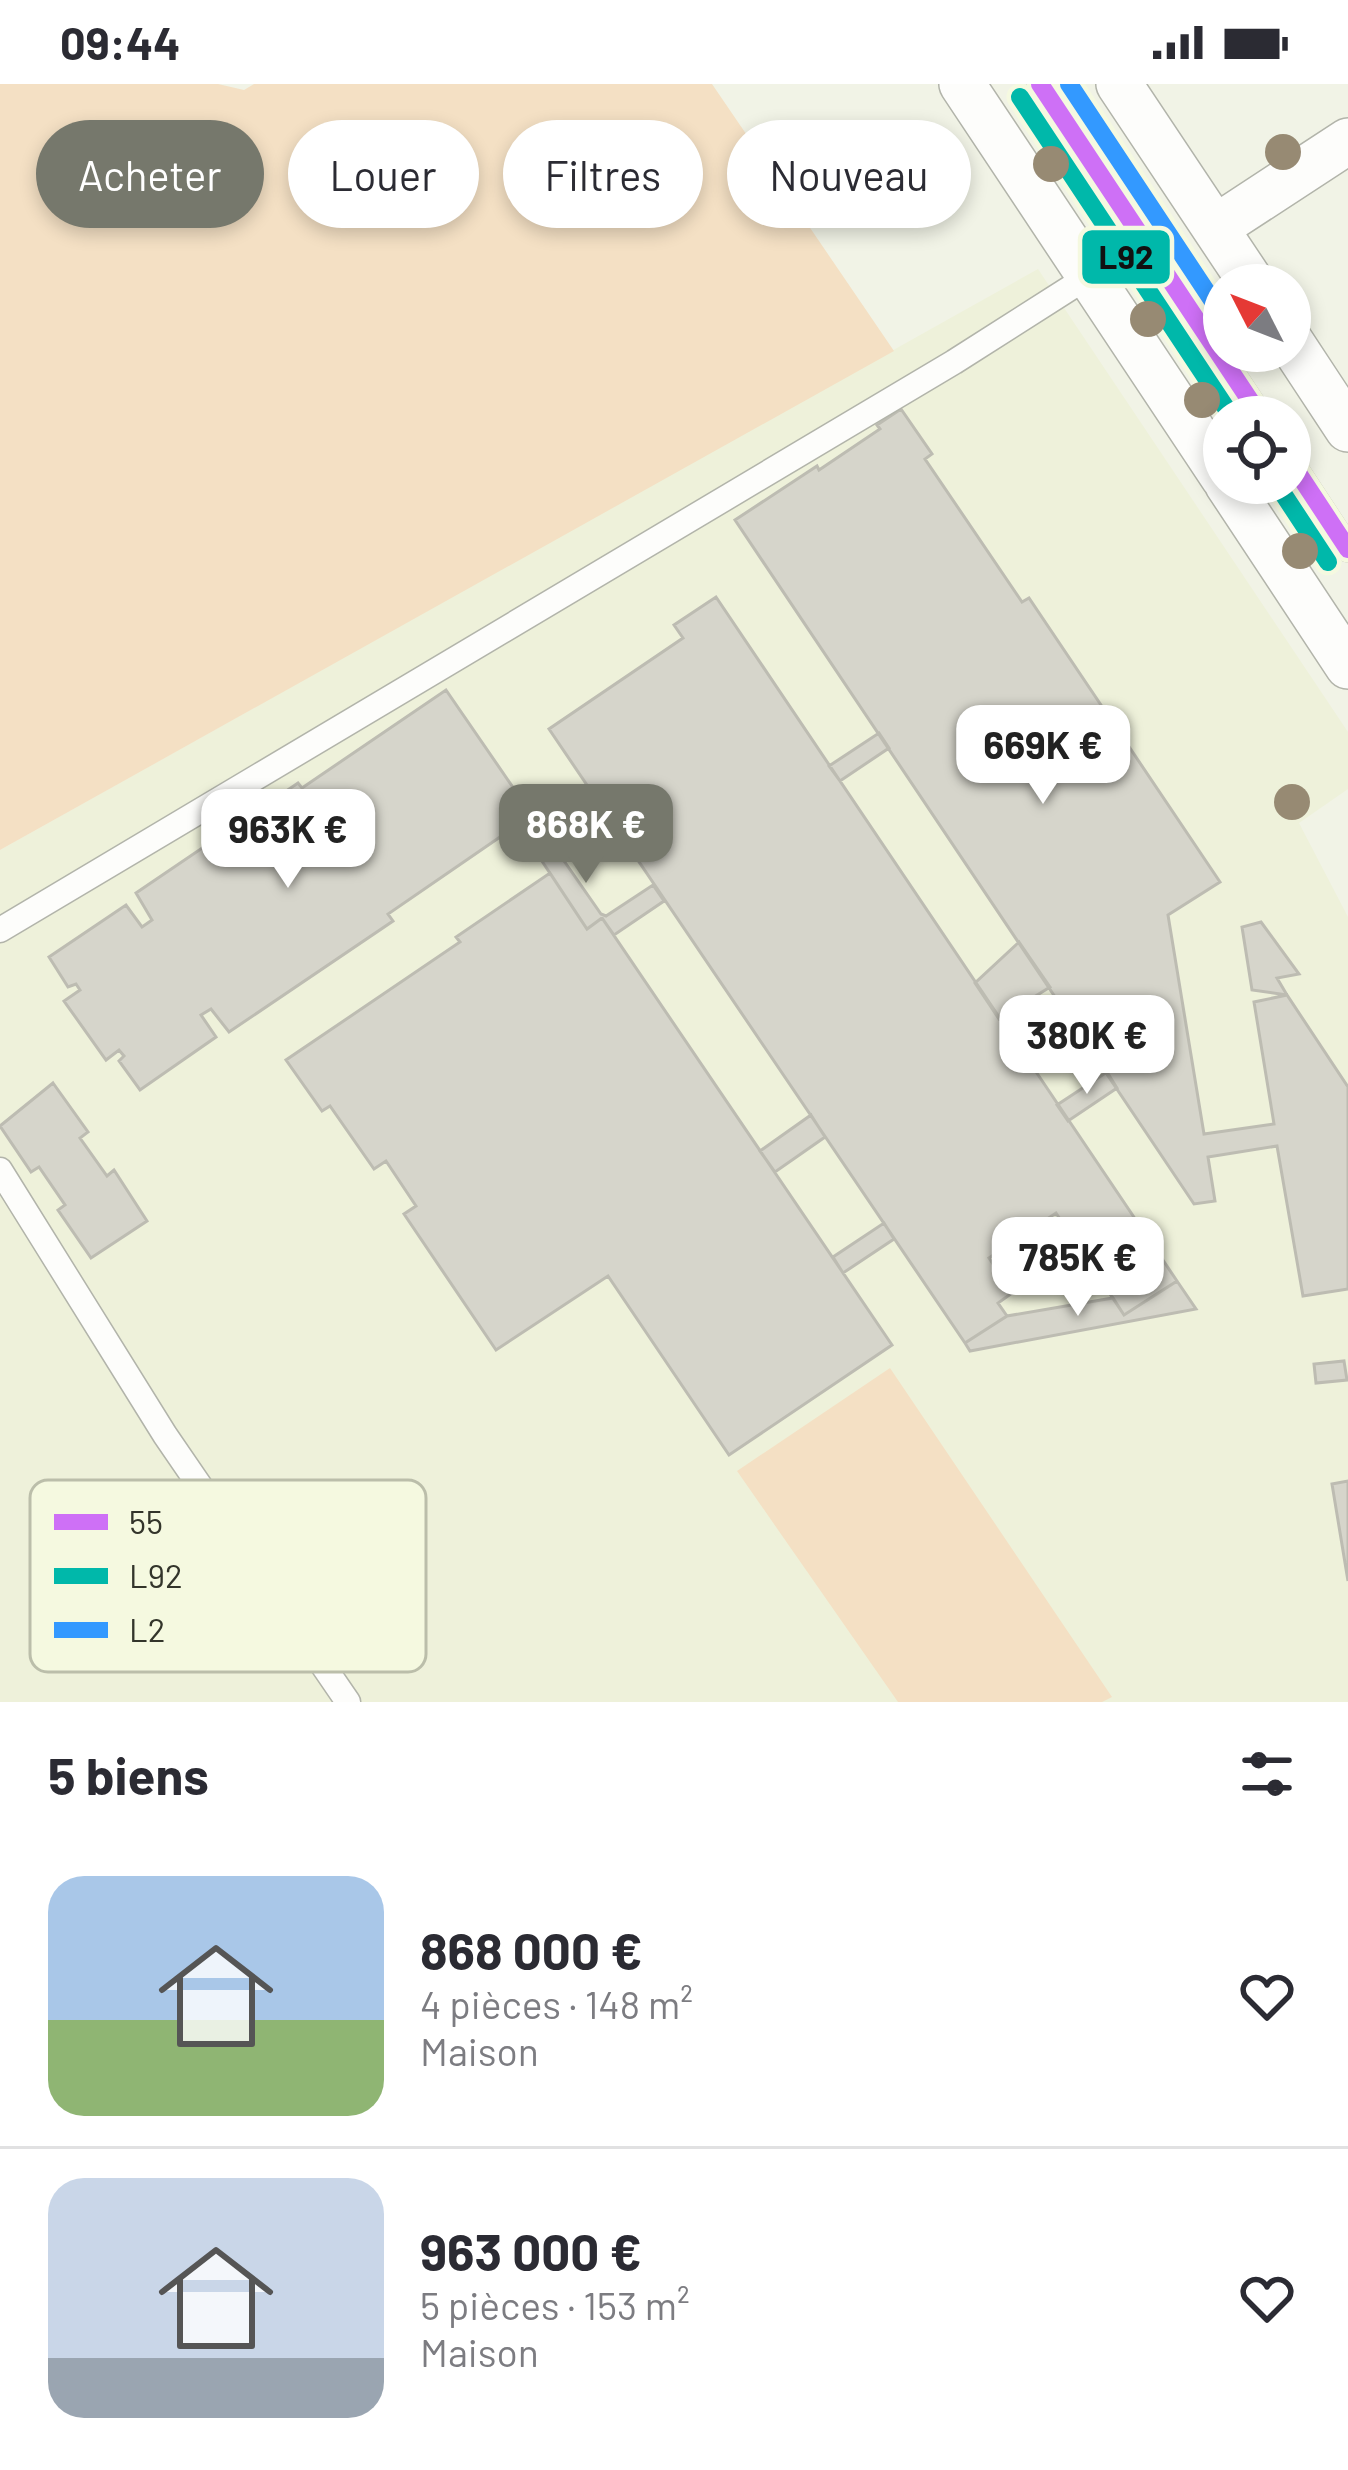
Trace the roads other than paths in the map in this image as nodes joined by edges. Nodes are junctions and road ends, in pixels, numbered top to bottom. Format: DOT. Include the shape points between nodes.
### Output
graph roads {
  1 [pos="962,84"];
  2 [pos="1040,84"];
  3 [pos="1119,84"];
  4 [pos="1348,141"];
  5 [pos="1215,227"];
  6 [pos="1239,264"];
  7 [pos="1089,276"];
  8 [pos="1310,372"];
  9 [pos="1247,396"];
  10 [pos="1348,429"];
  11 [pos="1203,447"];
  12 [pos="1311,493"];
  13 [pos="1241,504"];
  14 [pos="1348,549"];
  15 [pos="1348,666"];
  16 [pos="0,930"];
  17 [pos="0,1171"];
  18 [pos="196,1480"];
  19 [pos="327,1672"];
  20 [pos="348,1702"];
  1 -- 7 [label="street"];
  2 -- 9 [label="lane"];
  3 -- 5 [label="street"];
  4 -- 5 [label="street"];
  5 -- 6 [label="street"];
  7 -- 11 [label="street"];
  7 -- 16 [label="lane"];
  8 -- 10 [label="street"];
  12 -- 14 [label="lane"];
  13 -- 15 [label="street"];
  17 -- 18 [label="lane"];
  19 -- 20 [label="lane"];
}
